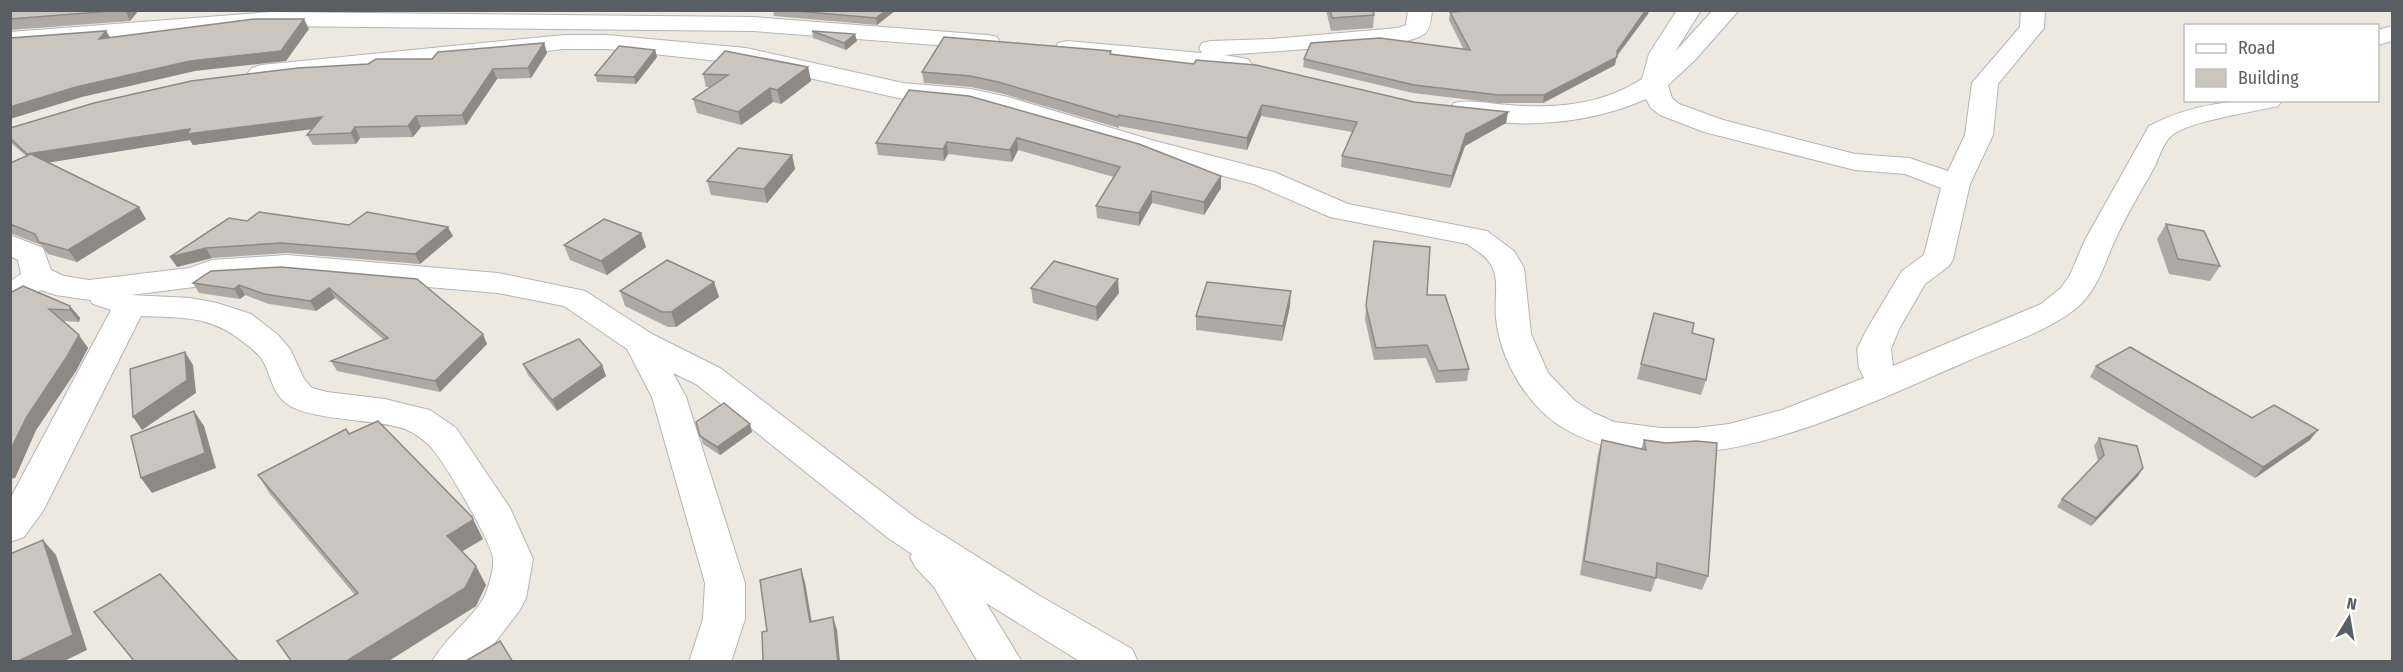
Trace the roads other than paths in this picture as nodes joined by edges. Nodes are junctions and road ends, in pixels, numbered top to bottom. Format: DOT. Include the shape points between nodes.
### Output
graph roads {
  1 [pos="800,10"];
  2 [pos="1420,10"];
  3 [pos="1689,10"];
  4 [pos="1727,10"];
  5 [pos="2033,10"];
  6 [pos="763,18"];
  7 [pos="10,39"];
  8 [pos="1015,44"];
  9 [pos="1267,69"];
  10 [pos="231,77"];
  11 [pos="1654,83"];
  12 [pos="2260,102"];
  13 [pos="1444,106"];
  14 [pos="1956,184"];
  15 [pos="10,244"];
  16 [pos="38,275"];
  17 [pos="89,290"];
  18 [pos="10,296"];
  19 [pos="130,305"];
  20 [pos="640,342"];
  21 [pos="1883,383"];
  22 [pos="10,527"];
  23 [pos="902,528"];
  24 [pos="453,662"];
  25 [pos="710,662"];
  26 [pos="1000,662"];
  27 [pos="1117,662"];
  1 -- 6 [label="street"];
  2 -- 9 [label="street" via="1418,29 1369,38 1221,48 1049,46"];
  3 -- 11 [label="street" via="1671,35 1655,70"];
  4 -- 11 [label="street"];
  5 -- 14 [label="street" via="2031,28 1985,83 1979,135"];
  6 -- 7 [label="street" via="271,19"];
  6 -- 8 [label="street"];
  10 -- 21 [label="street" via="447,52 607,42 746,56 891,88 971,97 1241,171 1340,211 1476,237 1505,257 1511,273 1515,333 1546,395 1573,418 1602,433 1691,442 1737,435 1803,417"];
  11 -- 13 [label="street" via="1629,98 1571,114 1497,113"];
  11 -- 14 [label="street" via="1660,104 1677,115 1855,162 1909,166"];
  12 -- 21 [label="street" via="2201,115 2159,132 2100,240 2085,276 2072,295 2052,311"];
  14 -- 21 [label="street" via="1938,259 1913,278 1874,349"];
  15 -- 16 [label="street" via="32,255"];
  16 -- 17 [label="street" via="56,285"];
  16 -- 18 [label="street"];
  17 -- 19 [label="street"];
  17 -- 20 [label="street" via="194,277 237,267 287,265 390,272 498,283 574,298"];
  19 -- 22 [label="street" via="30,501"];
  19 -- 24 [label="street" via="190,308 239,321 278,357 289,384 300,396 325,404 417,419 443,437 496,518 513,559 506,598"];
  20 -- 23 [label="street" via="708,376"];
  20 -- 25 [label="street" via="669,397 725,583 724,619"];
  23 -- 26 [label="street" via="948,576"];
  23 -- 27 [label="street"];
}
